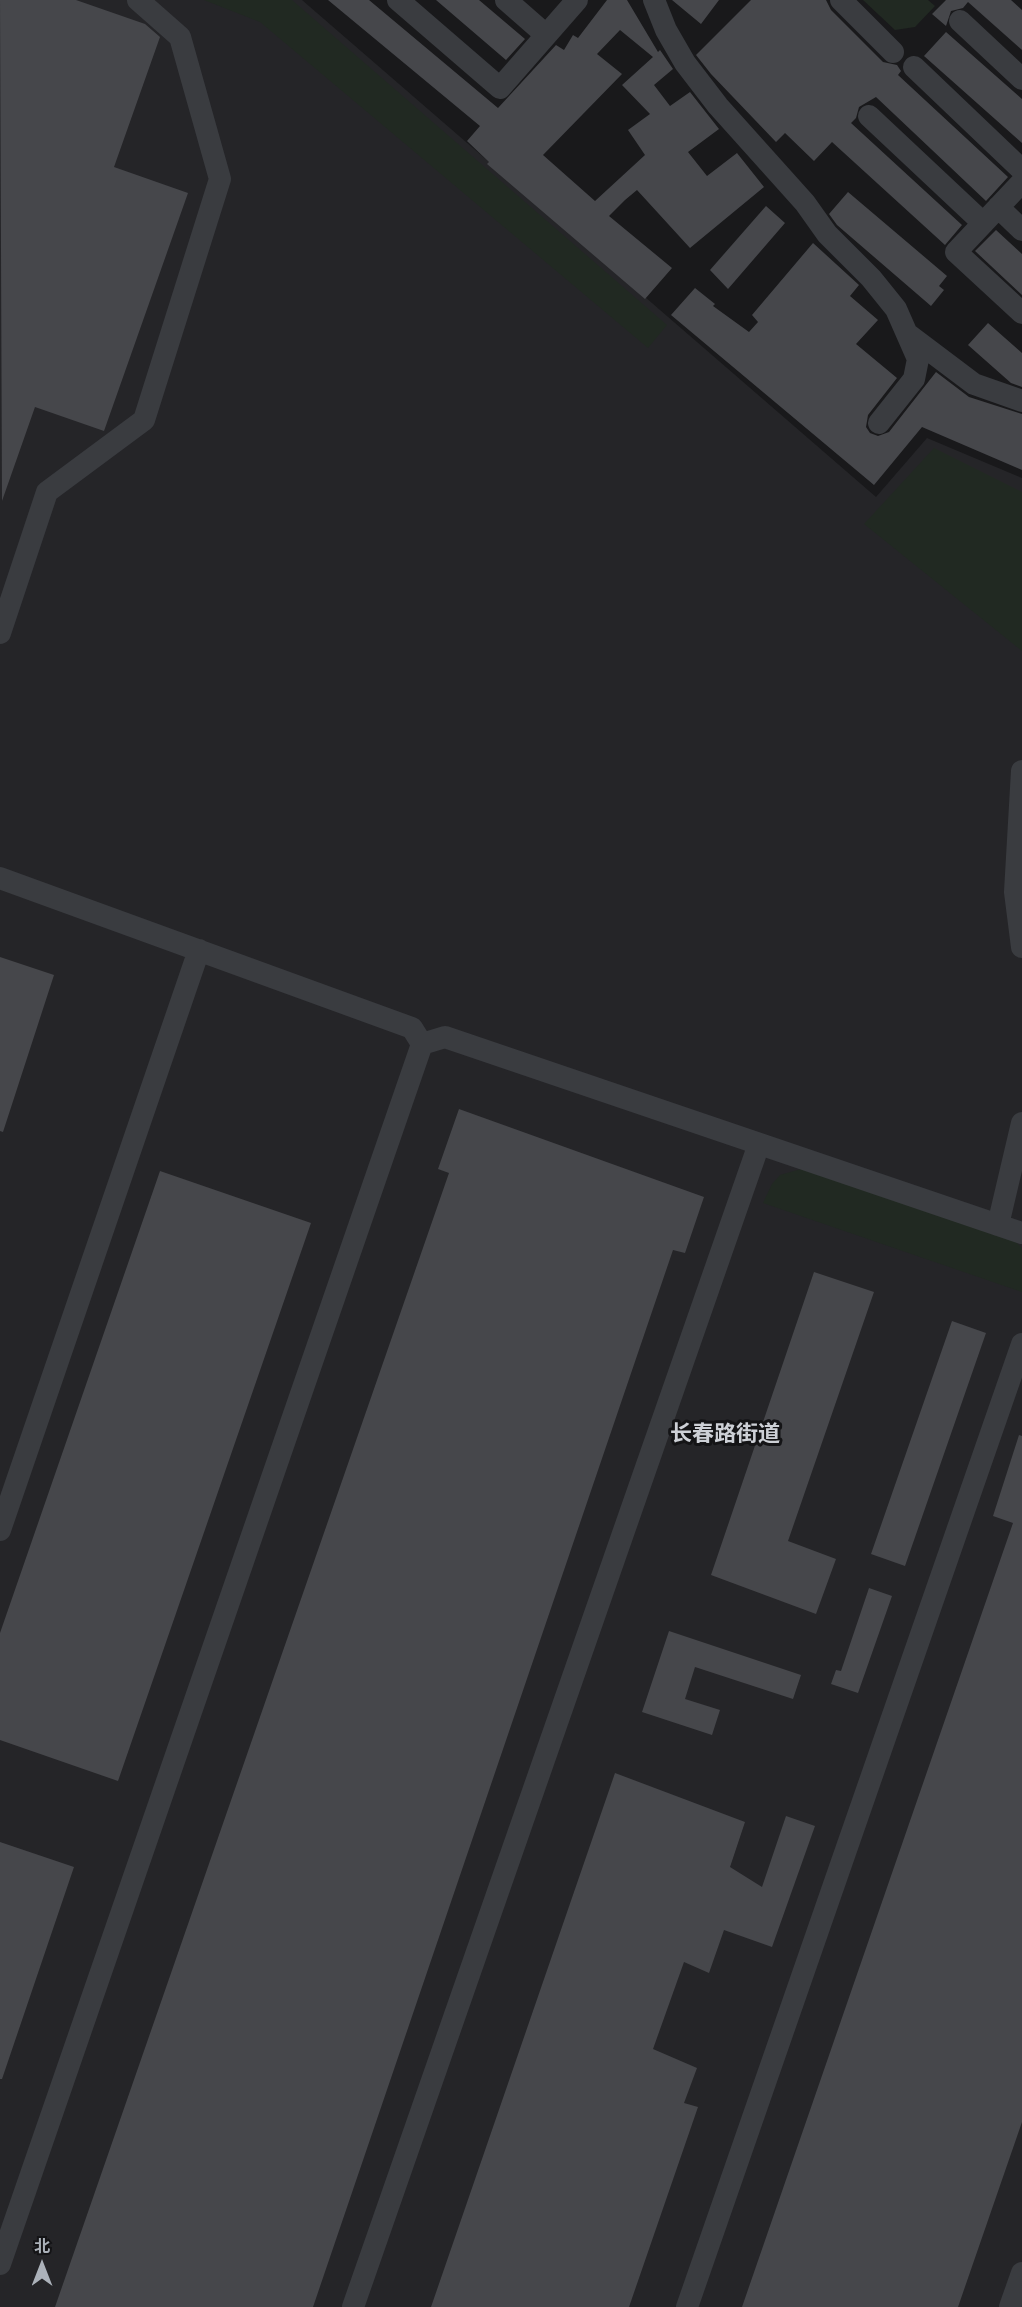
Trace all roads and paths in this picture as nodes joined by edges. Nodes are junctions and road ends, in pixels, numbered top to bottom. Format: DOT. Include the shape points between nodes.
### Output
graph roads {
  1 [pos="138,0"];
  2 [pos="398,0"];
  3 [pos="506,0"];
  4 [pos="577,0"];
  5 [pos="654,0"];
  6 [pos="841,0"];
  7 [pos="960,21"];
  8 [pos="546,35"];
  9 [pos="892,52"];
  10 [pos="914,67"];
  11 [pos="1022,79"];
  12 [pos="869,116"];
  13 [pos="1022,170"];
  14 [pos="1022,182"];
  15 [pos="998,207"];
  16 [pos="983,224"];
  17 [pos="1022,230"];
  18 [pos="1022,313"];
  19 [pos="909,335"];
  20 [pos="1022,401"];
  21 [pos="879,423"];
  22 [pos="0,633"];
  23 [pos="1022,771"];
  24 [pos="0,878"];
  25 [pos="1022,947"];
  26 [pos="199,950"];
  27 [pos="422,1044"];
  28 [pos="1022,1123"];
  29 [pos="759,1144"];
  30 [pos="998,1225"];
  31 [pos="1022,1233"];
  32 [pos="1022,1344"];
  33 [pos="0,1530"];
  34 [pos="0,2264"];
  35 [pos="1022,2273"];
  36 [pos="353,2307"];
  37 [pos="687,2307"];
  38 [pos="1010,2307"];
  1 -- 22 [label="street" via="180,38 220,179 144,420 47,492"];
  2 -- 8 [label="street" via="500,88"];
  3 -- 8 [label="street"];
  4 -- 8 [label="street"];
  5 -- 19 [label="street" via="666,30 692,72 827,234 871,278 896,309"];
  6 -- 9 [label="street"];
  7 -- 11 [label="street"];
  10 -- 13 [label="street"];
  12 -- 16 [label="street"];
  14 -- 15 [label="street"];
  15 -- 16 [label="street"];
  15 -- 17 [label="street"];
  16 -- 18 [label="street" via="956,252"];
  19 -- 20 [label="street" via="974,384"];
  19 -- 21 [label="street" via="918,359 914,379"];
  23 -- 25 [label="street" via="1015,892"];
  24 -- 26 [label="street"];
  26 -- 27 [label="street" via="412,1028"];
  26 -- 33 [label="street"];
  27 -- 29 [label="street" via="445,1037"];
  27 -- 34 [label="street"];
  28 -- 30 [label="street"];
  29 -- 30 [label="street"];
  29 -- 36 [label="street"];
  30 -- 31 [label="street"];
  32 -- 37 [label="street"];
  35 -- 38 [label="street"];
}
